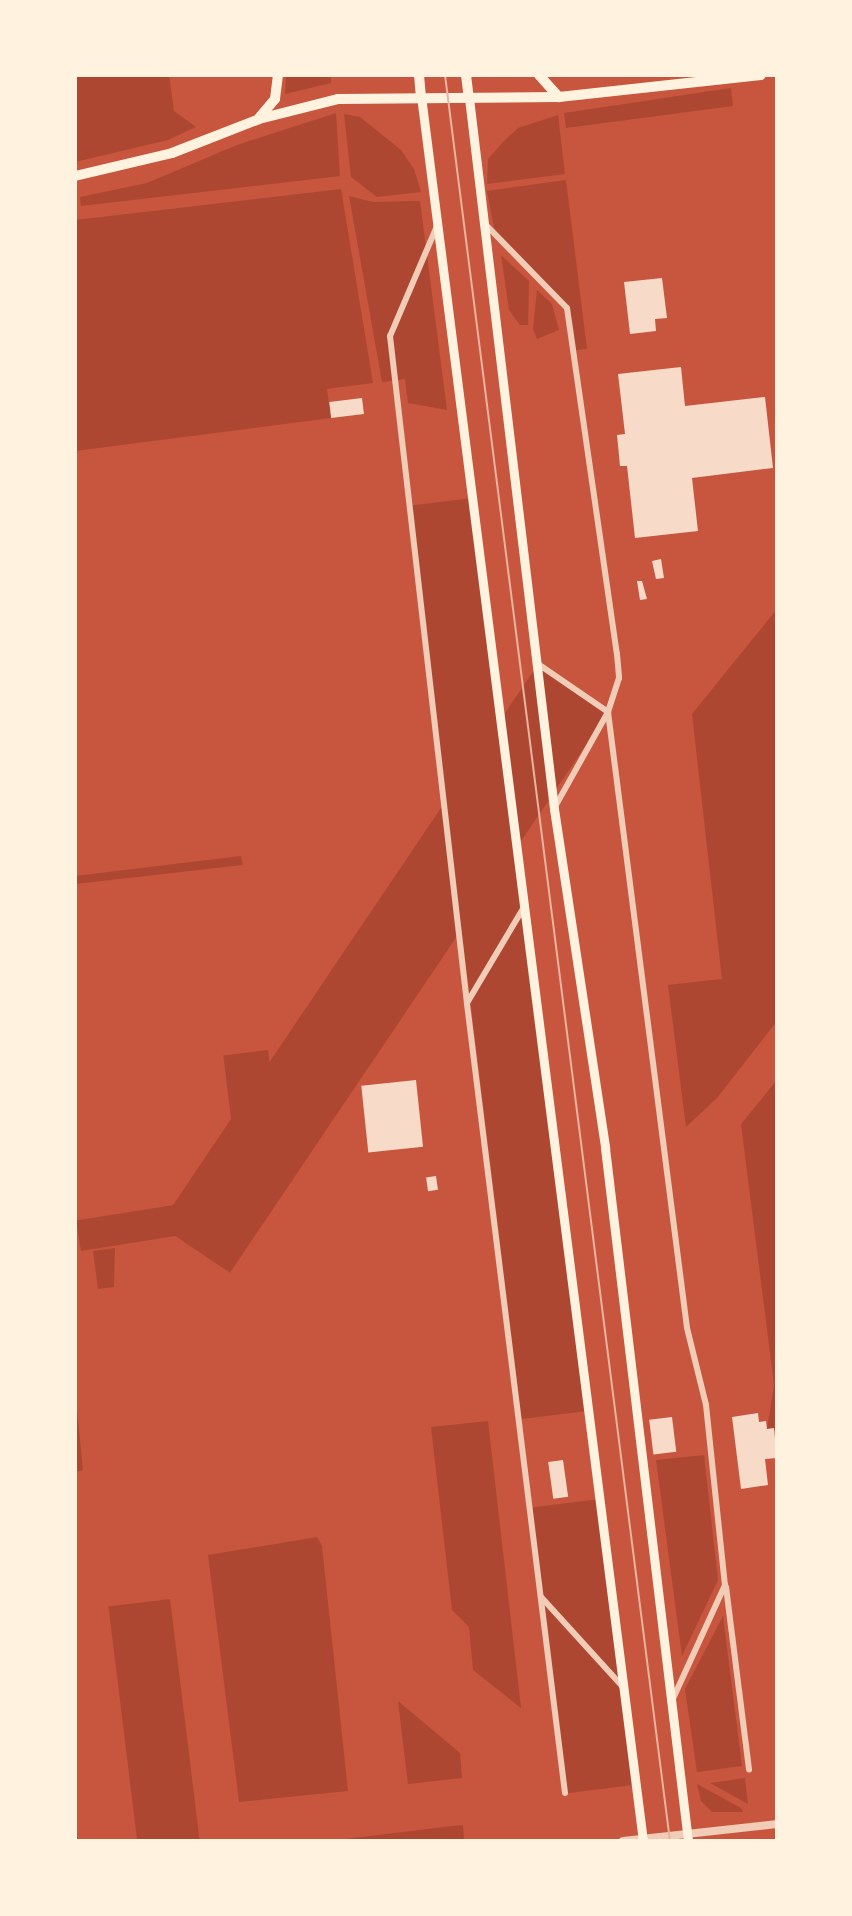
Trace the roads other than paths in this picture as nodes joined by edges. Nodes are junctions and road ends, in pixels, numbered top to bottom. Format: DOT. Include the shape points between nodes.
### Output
graph roads {
  1 [pos="278,75"];
  2 [pos="419,75"];
  3 [pos="466,75"];
  4 [pos="539,75"];
  5 [pos="761,75"];
  6 [pos="421,96"];
  7 [pos="559,97"];
  8 [pos="469,98"];
  9 [pos="259,119"];
  10 [pos="75,176"];
  11 [pos="438,224"];
  12 [pos="485,224"];
  13 [pos="538,664"];
  14 [pos="608,712"];
  15 [pos="554,809"];
  16 [pos="525,905"];
  17 [pos="467,1004"];
  18 [pos="725,1585"];
  19 [pos="541,1596"];
  20 [pos="624,1689"];
  21 [pos="671,1702"];
  22 [pos="749,1770"];
  23 [pos="565,1793"];
  24 [pos="777,1824"];
  25 [pos="688,1837"];
  26 [pos="643,1839"];
  27 [pos="623,1841"];
  1 -- 9 [label="main road" via="275,99"];
  2 -- 6 [label="main road"];
  3 -- 8 [label="main road"];
  4 -- 7 [label="main road"];
  5 -- 7 [label="main road"];
  6 -- 8 [label="main road"];
  6 -- 9 [label="main road" via="338,99"];
  6 -- 11 [label="main road"];
  7 -- 8 [label="main road"];
  8 -- 12 [label="main road"];
  9 -- 10 [label="main road" via="172,153"];
  11 -- 16 [label="main road"];
  11 -- 17 [label="street" via="390,336"];
  12 -- 13 [label="main road"];
  12 -- 14 [label="street" via="567,308 617,654 619,678"];
  13 -- 14 [label="street"];
  13 -- 15 [label="main road"];
  14 -- 15 [label="street"];
  14 -- 18 [label="street" via="687,1328 706,1405"];
  15 -- 21 [label="main road" via="605,1148"];
  16 -- 17 [label="street"];
  16 -- 20 [label="main road"];
  17 -- 19 [label="street"];
  18 -- 21 [label="street"];
  18 -- 22 [label="street"];
  19 -- 20 [label="street"];
  19 -- 23 [label="street"];
  20 -- 26 [label="main road"];
  21 -- 25 [label="main road"];
  24 -- 25 [label="street"];
  25 -- 26 [label="street"];
  26 -- 27 [label="street"];
}
